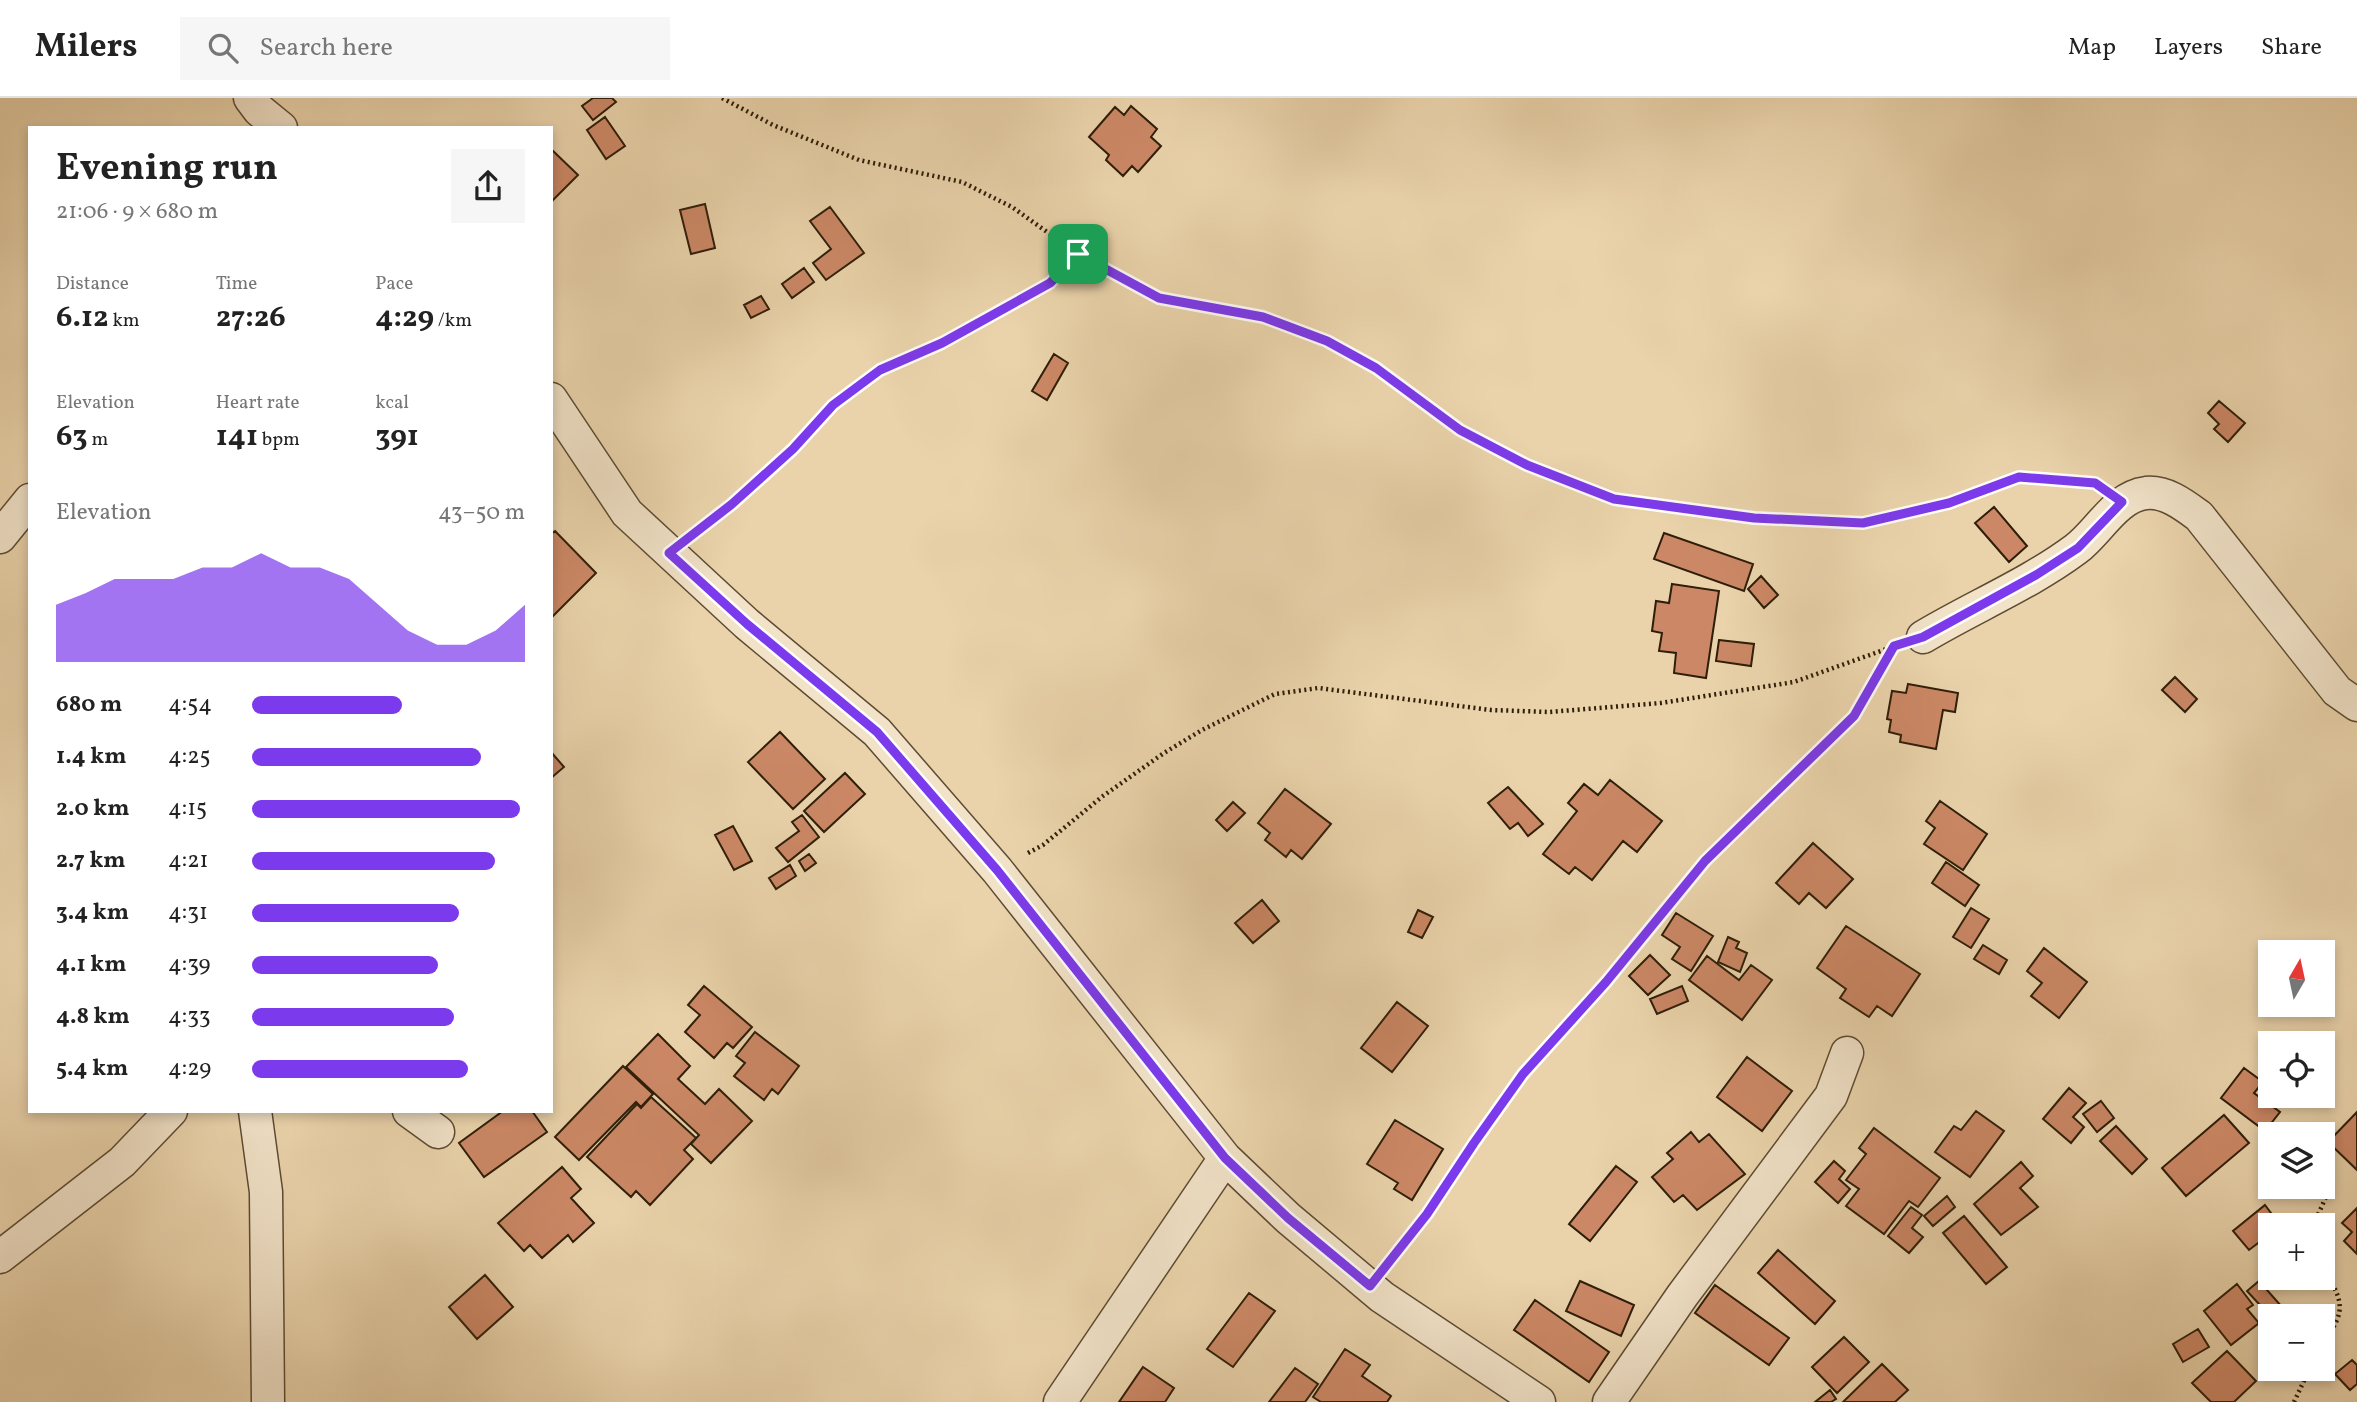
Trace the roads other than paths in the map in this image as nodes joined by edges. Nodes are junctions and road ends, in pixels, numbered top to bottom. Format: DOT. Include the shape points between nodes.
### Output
graph roads {
  1 [pos="553,403"];
  2 [pos="28,502"];
  3 [pos="0,537"];
  4 [pos="1923,637"];
  5 [pos="2357,705"];
  6 [pos="1847,1053"];
  7 [pos="169,1113"];
  8 [pos="255,1113"];
  9 [pos="412,1113"];
  10 [pos="438,1132"];
  11 [pos="1225,1158"];
  12 [pos="0,1257"];
  13 [pos="268,1402"];
  14 [pos="1060,1402"];
  15 [pos="1539,1402"];
  16 [pos="1609,1402"];
  1 -- 11 [label="street" via="627,513 747,624 877,732 997,870"];
  2 -- 3 [label="street"];
  4 -- 5 [label="street" via="2078,548 2122,502 2146,493 2174,498 2199,516 2337,691"];
  6 -- 16 [label="street" via="1831,1096"];
  7 -- 12 [label="street" via="122,1162"];
  8 -- 13 [label="street" via="266,1192"];
  9 -- 10 [label="street"];
  11 -- 14 [label="street"];
  11 -- 15 [label="street" via="1382,1297"];
}
